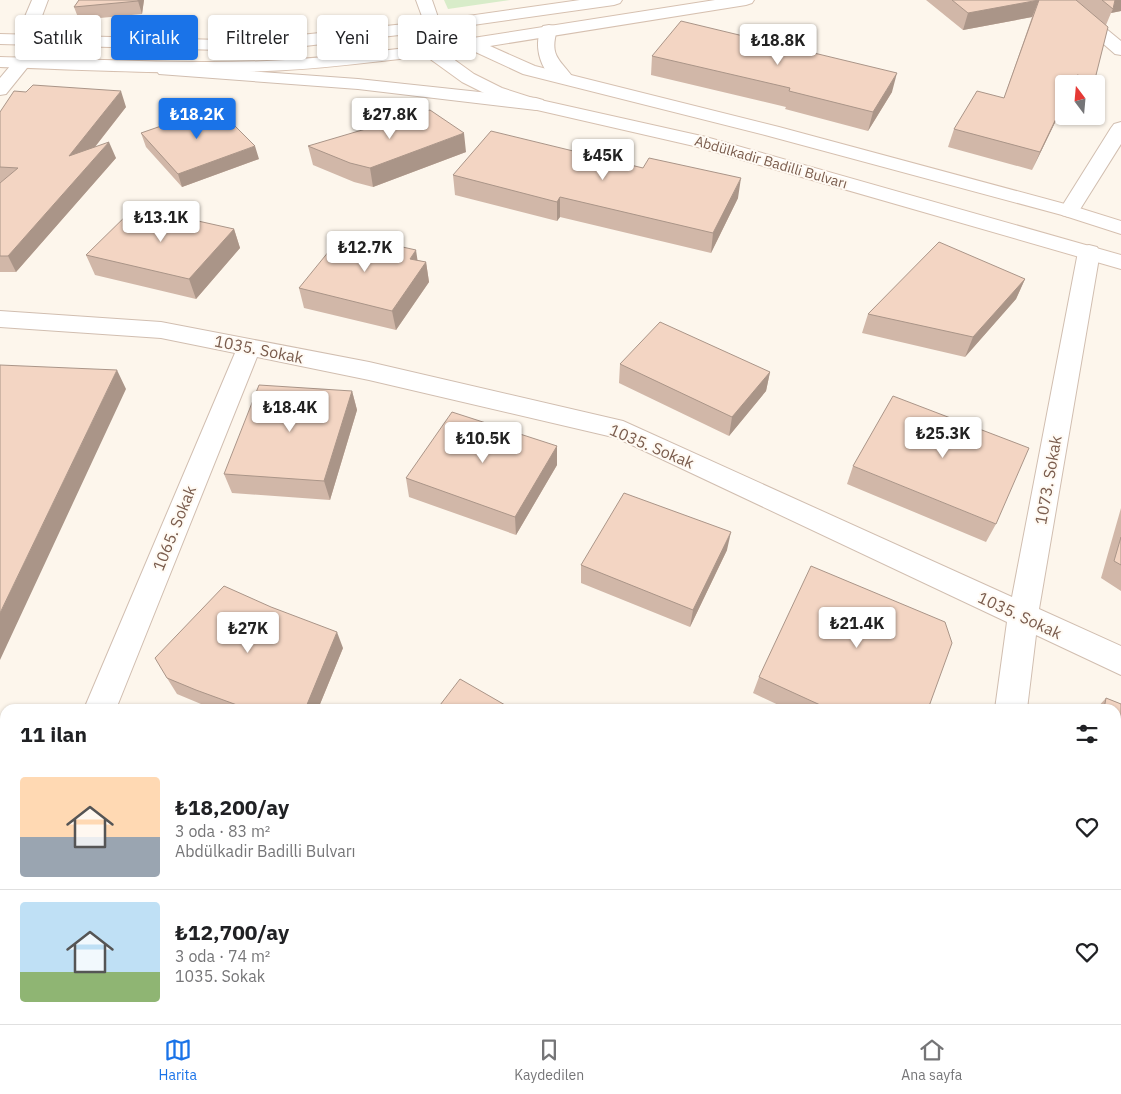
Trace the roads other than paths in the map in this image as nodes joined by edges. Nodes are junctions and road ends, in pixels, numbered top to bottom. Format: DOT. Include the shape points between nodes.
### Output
graph roads {
  1 [pos="40,0"];
  2 [pos="424,0"];
  3 [pos="614,0"];
  4 [pos="746,0"];
  5 [pos="1061,0"];
  6 [pos="34,15"];
  7 [pos="430,15"];
  8 [pos="476,20"];
  9 [pos="549,30"];
  10 [pos="398,31"];
  11 [pos="0,39"];
  12 [pos="15,40"];
  13 [pos="101,41"];
  14 [pos="476,42"];
  15 [pos="476,47"];
  16 [pos="1121,50"];
  17 [pos="398,54"];
  18 [pos="443,60"];
  19 [pos="0,62"];
  20 [pos="22,63"];
  21 [pos="93,64"];
  22 [pos="565,79"];
  23 [pos="0,90"];
  24 [pos="536,104"];
  25 [pos="1121,128"];
  26 [pos="1069,211"];
  27 [pos="1121,228"];
  28 [pos="1089,252"];
  29 [pos="1121,262"];
  30 [pos="0,319"];
  31 [pos="249,347"];
  32 [pos="1023,617"];
  33 [pos="1121,661"];
  34 [pos="102,704"];
  35 [pos="1012,704"];
  1 -- 6 [label="main road"];
  2 -- 7 [label="main road"];
  3 -- 8 [label="main road"];
  4 -- 9 [label="main road"];
  5 -- 16 [label="main road"];
  9 -- 14 [label="main road"];
  9 -- 22 [label="main road" via="544,44 545,54"];
  10 -- 13 [label="main road" via="254,44"];
  11 -- 12 [label="main road"];
  15 -- 22 [label="main road, Abdülkadir Badilli Bulvarı" via="529,70"];
  17 -- 21 [label="main road" via="268,66"];
  18 -- 24 [label="main road, Abdülkadir Badilli Bulvarı" via="496,92"];
  19 -- 20 [label="main road"];
  20 -- 21 [label="main road"];
  20 -- 23 [label="main road"];
  21 -- 24 [label="main road" via="358,84"];
  22 -- 26 [label="main road, Abdülkadir Badilli Bulvarı"];
  24 -- 28 [label="main road, Abdülkadir Badilli Bulvarı" via="699,141"];
  25 -- 26 [label="main road"];
  26 -- 27 [label="main road, Abdülkadir Badilli Bulvarı"];
  28 -- 29 [label="main road, Abdülkadir Badilli Bulvarı"];
  28 -- 32 [label="main road, 1073. Sokak"];
  30 -- 31 [label="main road, 1035. Sokak" via="161,330"];
  31 -- 32 [label="main road, 1035. Sokak" via="369,370 623,430"];
  31 -- 34 [label="main road, 1065. Sokak"];
  32 -- 33 [label="main road, 1035. Sokak"];
  32 -- 35 [label="main road, 1073. Sokak"];
}
